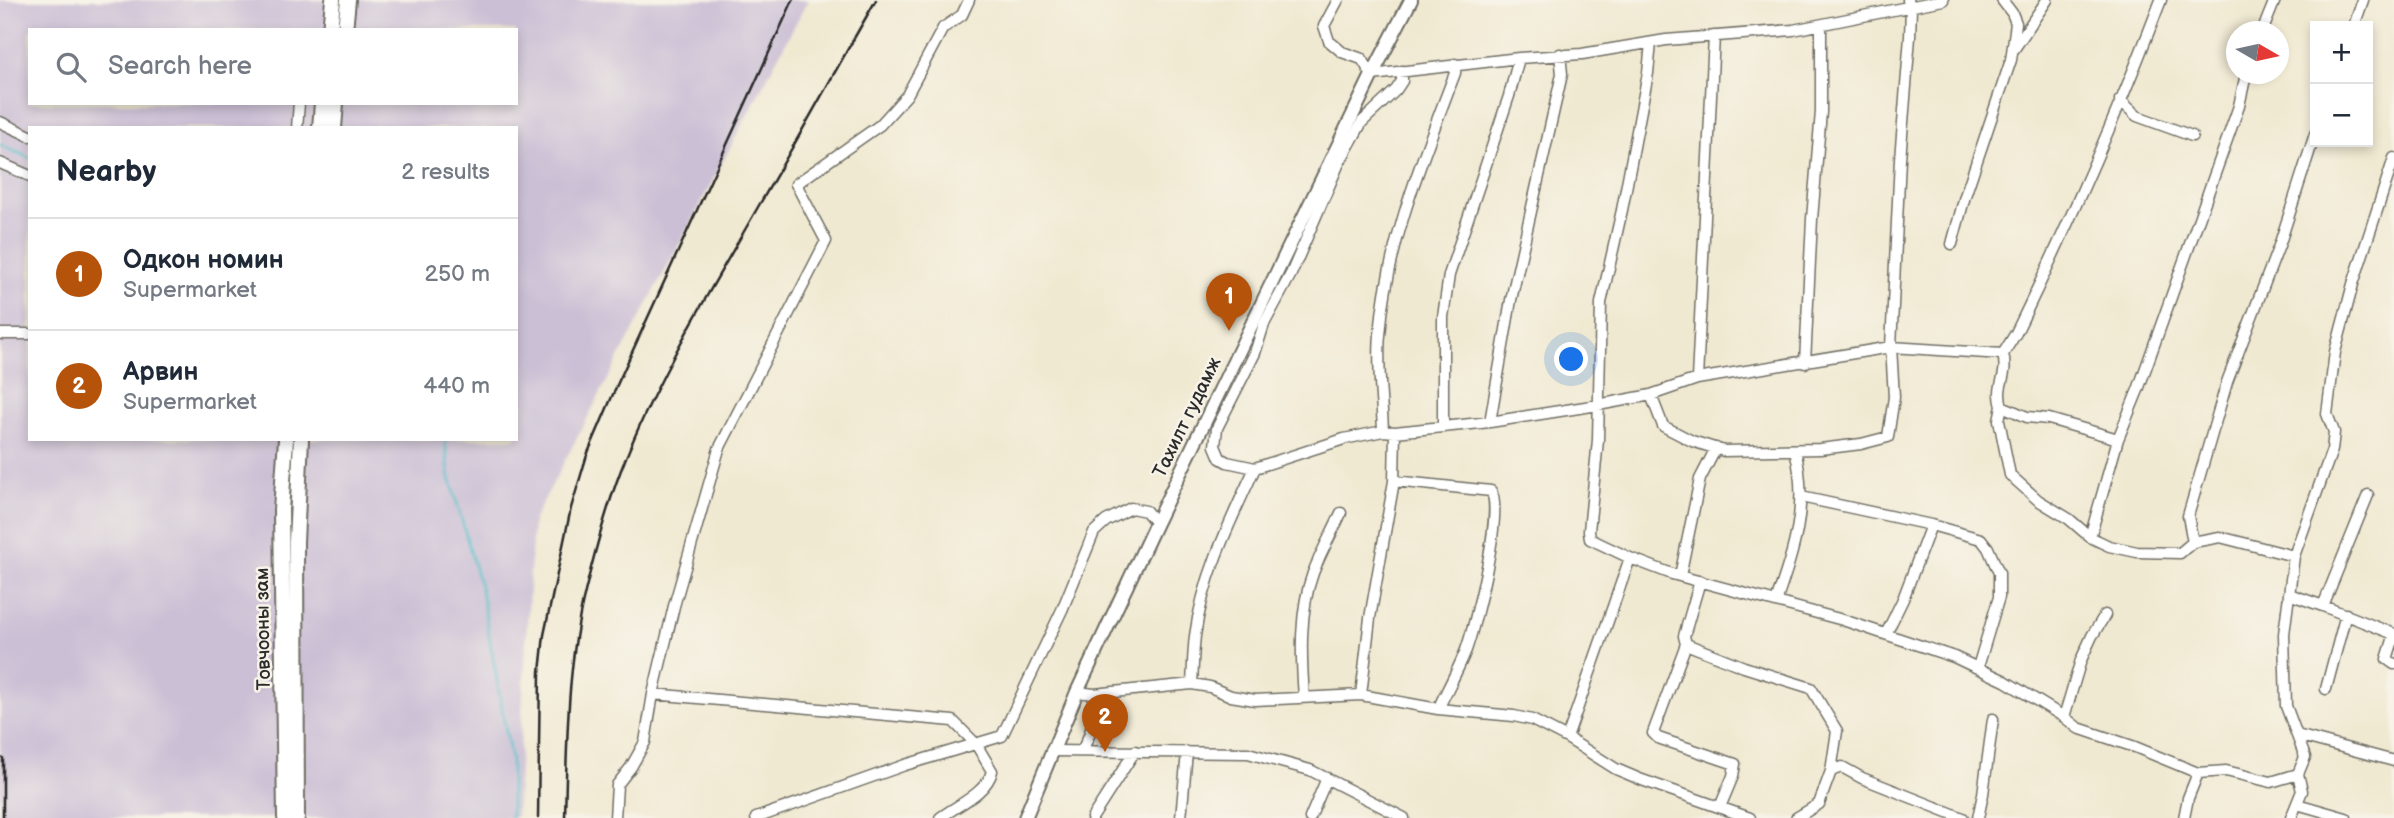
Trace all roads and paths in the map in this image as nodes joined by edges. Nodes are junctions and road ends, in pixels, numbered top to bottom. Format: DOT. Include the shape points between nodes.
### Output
graph roads {
  1 [pos="333,0"];
  2 [pos="348,0"];
  3 [pos="969,0"];
  4 [pos="1338,0"];
  5 [pos="1411,0"];
  6 [pos="1943,0"];
  7 [pos="2002,0"];
  8 [pos="2047,0"];
  9 [pos="2161,0"];
  10 [pos="2275,0"];
  11 [pos="2363,0"];
  12 [pos="1910,4"];
  13 [pos="2266,21"];
  14 [pos="2356,21"];
  15 [pos="1821,26"];
  16 [pos="330,28"];
  17 [pos="345,28"];
  18 [pos="1714,36"];
  19 [pos="1651,43"];
  20 [pos="2012,52"];
  21 [pos="1560,54"];
  22 [pos="1519,58"];
  23 [pos="1455,64"];
  24 [pos="1402,71"];
  25 [pos="1372,75"];
  26 [pos="2244,84"];
  27 [pos="2120,100"];
  28 [pos="299,105"];
  29 [pos="322,105"];
  30 [pos="336,105"];
  31 [pos="0,122"];
  32 [pos="297,126"];
  33 [pos="320,126"];
  34 [pos="334,126"];
  35 [pos="28,135"];
  36 [pos="2192,136"];
  37 [pos="2311,147"];
  38 [pos="2394,158"];
  39 [pos="0,163"];
  40 [pos="28,175"];
  41 [pos="1952,244"];
  42 [pos="1259,320"];
  43 [pos="0,334"];
  44 [pos="28,334"];
  45 [pos="1891,347"];
  46 [pos="2003,354"];
  47 [pos="1805,363"];
  48 [pos="1697,379"];
  49 [pos="1651,395"];
  50 [pos="1598,405"];
  51 [pos="2002,406"];
  52 [pos="1217,413"];
  53 [pos="1490,422"];
  54 [pos="1443,426"];
  55 [pos="1383,432"];
  56 [pos="1395,432"];
  57 [pos="2118,439"];
  58 [pos="286,441"];
  59 [pos="301,441"];
  60 [pos="1716,448"];
  61 [pos="1796,450"];
  62 [pos="1255,468"];
  63 [pos="1394,481"];
  64 [pos="2368,495"];
  65 [pos="1801,497"];
  66 [pos="1341,513"];
  67 [pos="1156,523"];
  68 [pos="1931,525"];
  69 [pos="2090,537"];
  70 [pos="2193,542"];
  71 [pos="2294,556"];
  72 [pos="1630,558"];
  73 [pos="1680,576"];
  74 [pos="1700,581"];
  75 [pos="2289,594"];
  76 [pos="1776,602"];
  77 [pos="2323,606"];
  78 [pos="2346,614"];
  79 [pos="2105,615"];
  80 [pos="1886,634"];
  81 [pos="2394,636"];
  82 [pos="1686,644"];
  83 [pos="2394,664"];
  84 [pos="1978,667"];
  85 [pos="1192,684"];
  86 [pos="2326,689"];
  87 [pos="1077,692"];
  88 [pos="653,694"];
  89 [pos="1094,694"];
  90 [pos="1361,695"];
  91 [pos="1304,697"];
  92 [pos="1438,709"];
  93 [pos="2064,717"];
  94 [pos="1993,719"];
  95 [pos="2297,735"];
  96 [pos="1567,738"];
  97 [pos="976,744"];
  98 [pos="1083,750"];
  99 [pos="1051,751"];
  100 [pos="1135,751"];
  101 [pos="1187,752"];
  102 [pos="2394,761"];
  103 [pos="1831,771"];
  104 [pos="2198,773"];
  105 [pos="2298,774"];
  106 [pos="1327,778"];
  107 [pos="2297,804"];
  108 [pos="1720,807"];
  109 [pos="285,818"];
  110 [pos="297,818"];
  111 [pos="615,818"];
  112 [pos="755,818"];
  113 [pos="940,818"];
  114 [pos="1025,818"];
  115 [pos="1093,818"];
  116 [pos="1181,818"];
  117 [pos="1310,818"];
  118 [pos="1404,818"];
  119 [pos="1750,818"];
  120 [pos="1796,818"];
  121 [pos="1963,818"];
  122 [pos="1978,818"];
  123 [pos="2184,818"];
  124 [pos="2291,818"];
  125 [pos="2346,818"];
  1 -- 16 [label="highway"];
  2 -- 17 [label="highway"];
  3 -- 88 [label="street" via="962,15 943,27 908,95 880,125 796,184 826,241 719,449"];
  4 -- 25 [label="street" via="1324,26 1329,41 1362,59"];
  5 -- 25 [label="main road, Тахилт гудамж"];
  6 -- 12 [label="street"];
  7 -- 20 [label="street" via="2016,23"];
  8 -- 20 [label="street"];
  9 -- 27 [label="street"];
  10 -- 13 [label="street"];
  11 -- 14 [label="street"];
  12 -- 15 [label="street"];
  12 -- 45 [label="street"];
  15 -- 18 [label="street"];
  15 -- 47 [label="street" via="1821,112"];
  18 -- 19 [label="street"];
  18 -- 48 [label="street"];
  19 -- 21 [label="street"];
  19 -- 50 [label="street" via="1601,303"];
  20 -- 41 [label="street"];
  21 -- 22 [label="street"];
  21 -- 53 [label="street" via="1562,74 1511,300"];
  22 -- 23 [label="street"];
  22 -- 54 [label="street" via="1449,275 1443,317"];
  23 -- 24 [label="street"];
  23 -- 55 [label="street" via="1389,267 1380,337"];
  24 -- 25 [label="street"];
  24 -- 42 [label="street" via="1396,90 1362,122 1339,163 1306,243"];
  25 -- 42 [label="main road, Тахилт гудамж"];
  26 -- 57 [label="street"];
  27 -- 36 [label="street" via="2137,116"];
  27 -- 46 [label="street" via="2037,291"];
  28 -- 32 [label="street"];
  29 -- 33 [label="highway"];
  30 -- 34 [label="highway"];
  31 -- 35 [label="street"];
  37 -- 70 [label="street" via="2227,382 2188,516"];
  38 -- 71 [label="street" via="2335,352 2328,414 2332,450"];
  39 -- 40 [label="street"];
  42 -- 52 [label="main road, Тахилт гудамж"];
  43 -- 44 [label="street"];
  45 -- 46 [label="street"];
  45 -- 47 [label="street"];
  45 -- 61 [label="street" via="1894,397 1888,437"];
  46 -- 51 [label="street" via="2007,368 1998,394"];
  47 -- 48 [label="street"];
  48 -- 49 [label="street"];
  49 -- 50 [label="street"];
  49 -- 60 [label="street" via="1663,426"];
  50 -- 53 [label="street"];
  50 -- 72 [label="street" via="1590,539"];
  51 -- 57 [label="street" via="2027,417"];
  51 -- 69 [label="street" via="1999,420 2010,475"];
  52 -- 62 [label="street" via="1215,446 1220,457"];
  52 -- 67 [label="main road, Тахилт гудамж"];
  53 -- 54 [label="street"];
  54 -- 56 [label="street"];
  55 -- 56 [label="street"];
  55 -- 62 [label="street" via="1344,439"];
  56 -- 63 [label="street"];
  57 -- 69 [label="street"];
  58 -- 109 [label="highway, Товчооны зам" via="281,510"];
  59 -- 110 [label="highway, Товчооны зам" via="296,541"];
  60 -- 61 [label="street"];
  60 -- 73 [label="street" via="1700,479"];
  61 -- 65 [label="street"];
  62 -- 85 [label="street" via="1206,586 1195,635"];
  63 -- 90 [label="street"];
  63 -- 92 [label="street" via="1491,491 1495,497 1493,534 1466,649"];
  64 -- 77 [label="street"];
  65 -- 68 [label="street"];
  65 -- 76 [label="street" via="1800,527"];
  66 -- 91 [label="street" via="1307,592"];
  67 -- 87 [label="main road, Тахилт гудамж"];
  67 -- 97 [label="street" via="1146,511 1130,508 1094,532 1002,736"];
  68 -- 80 [label="street"];
  68 -- 84 [label="street" via="1981,539 1998,573 1999,597"];
  69 -- 70 [label="street" via="2137,552 2180,553"];
  70 -- 71 [label="street" via="2220,537"];
  71 -- 75 [label="street"];
  72 -- 73 [label="street"];
  72 -- 96 [label="street"];
  73 -- 74 [label="street"];
  74 -- 76 [label="street"];
  74 -- 82 [label="street" via="1684,636"];
  75 -- 77 [label="street"];
  75 -- 95 [label="street" via="2284,634 2286,706"];
  76 -- 80 [label="street"];
  77 -- 78 [label="street"];
  78 -- 81 [label="street"];
  78 -- 86 [label="street"];
  79 -- 93 [label="street" via="2081,660"];
  80 -- 84 [label="street"];
  81 -- 83 [label="street" via="2386,655"];
  82 -- 103 [label="street" via="1811,688 1837,731"];
  82 -- 108 [label="street" via="1653,733 1735,764"];
  84 -- 93 [label="street"];
  85 -- 89 [label="street"];
  85 -- 91 [label="street" via="1255,700"];
  87 -- 89 [label="street"];
  87 -- 99 [label="main road, Тахилт гудамж"];
  88 -- 97 [label="street" via="953,721"];
  88 -- 111 [label="street" via="645,742 618,785"];
  89 -- 98 [label="street" via="1092,734"];
  90 -- 91 [label="street"];
  90 -- 92 [label="street"];
  92 -- 96 [label="street" via="1532,720"];
  93 -- 104 [label="street" via="2078,728"];
  94 -- 122 [label="street"];
  95 -- 102 [label="street"];
  95 -- 105 [label="street" via="2305,757"];
  96 -- 108 [label="street" via="1616,769"];
  97 -- 112 [label="street"];
  97 -- 113 [label="street" via="992,771 990,778"];
  98 -- 99 [label="street"];
  98 -- 100 [label="street"];
  99 -- 114 [label="main road, Тахилт гудамж"];
  100 -- 101 [label="street"];
  100 -- 115 [label="street"];
  101 -- 106 [label="street" via="1248,753"];
  101 -- 116 [label="street"];
  103 -- 120 [label="street" via="1819,804"];
  103 -- 121 [label="street" via="1842,767"];
  104 -- 105 [label="street" via="2226,771 2271,782"];
  104 -- 123 [label="street"];
  105 -- 107 [label="street" via="2302,791"];
  106 -- 117 [label="street"];
  106 -- 118 [label="street"];
  107 -- 124 [label="street"];
  107 -- 125 [label="street"];
  108 -- 119 [label="street"];
}
